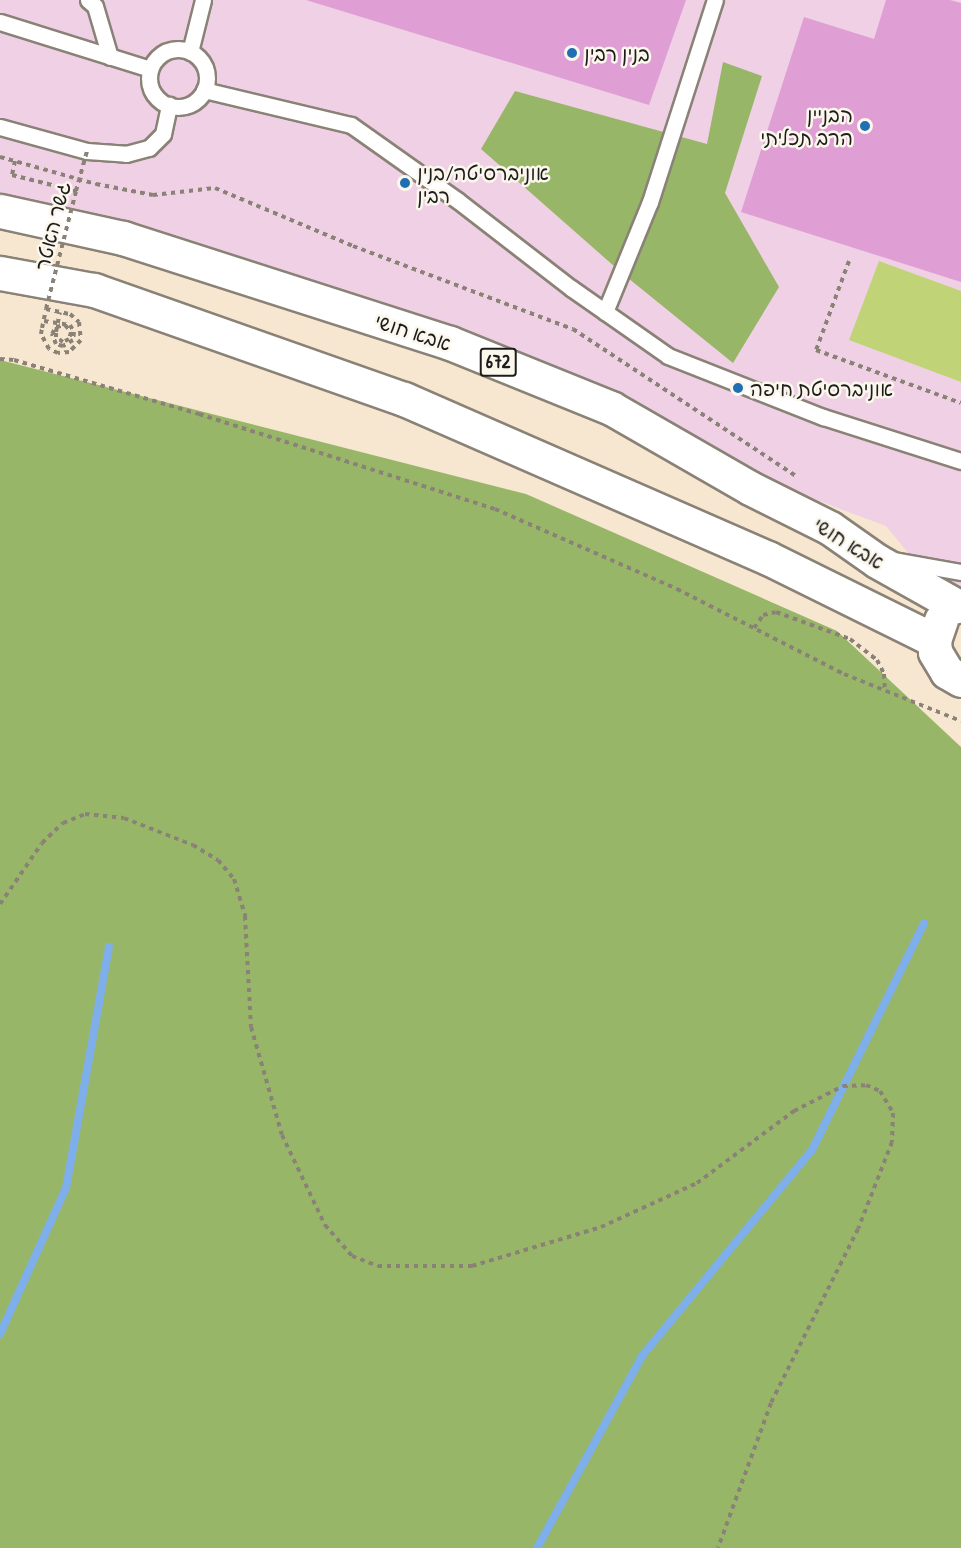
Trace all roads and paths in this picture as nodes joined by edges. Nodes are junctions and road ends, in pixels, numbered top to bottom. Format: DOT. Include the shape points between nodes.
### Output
graph roads {
  1 [pos="88,0"];
  2 [pos="203,0"];
  3 [pos="716,0"];
  4 [pos="0,22"];
  5 [pos="190,51"];
  6 [pos="110,57"];
  7 [pos="150,69"];
  8 [pos="204,90"];
  9 [pos="169,105"];
  10 [pos="0,127"];
  11 [pos="87,151"];
  12 [pos="15,160"];
  13 [pos="76,191"];
  14 [pos="0,211"];
  15 [pos="849,261"];
  16 [pos="0,273"];
  17 [pos="46,309"];
  18 [pos="604,312"];
  19 [pos="43,321"];
  20 [pos="56,332"];
  21 [pos="0,359"];
  22 [pos="961,403"];
  23 [pos="961,461"];
  24 [pos="877,561"];
  25 [pos="961,572"];
  26 [pos="959,605"];
  27 [pos="754,628"];
  28 [pos="934,640"];
  29 [pos="961,680"];
  30 [pos="885,691"];
  31 [pos="961,721"];
  32 [pos="0,904"];
  33 [pos="718,1548"];
  1 -- 6 [label="lane" via="95,6"];
  2 -- 5 [label="lane"];
  3 -- 18 [label="lane" via="650,202"];
  4 -- 6 [label="lane"];
  5 -- 7 [label="lane" via="166,51"];
  5 -- 8 [label="lane" via="205,69"];
  6 -- 7 [label="lane"];
  7 -- 9 [label="lane" via="152,92"];
  8 -- 9 [label="lane" via="190,104"];
  8 -- 18 [label="lane" via="351,125"];
  9 -- 11 [label="lane" via="163,134 148,148 126,154"];
  10 -- 11 [label="lane"];
  11 -- 13 [label="path, גשר האטר, bridge"];
  12 -- 13 [label="path" via="12,175"];
  13 -- 17 [label="path, גשר האטר, bridge"];
  14 -- 24 [label="main road, אבא חושי / 672" via="123,238 450,343 611,408 750,488 830,528"];
  15 -- 22 [label="path" via="816,350"];
  16 -- 28 [label="main road" via="94,290 404,399 768,558"];
  17 -- 19 [label="path, גשר האטר, bridge"];
  17 -- 19 [label="path, גשר האטר, bridge" via="70,314 79,322 82,336 77,347 64,354 49,350 41,334"];
  18 -- 23 [label="lane" via="668,356 823,417"];
  19 -- 20 [label="path, bridge" via="70,325 73,340 60,345 54,341 52,330 65,325 71,332 69,339 58,340"];
  21 -- 27 [label="path" via="199,414 495,509 677,589"];
  24 -- 25 [label="lane" via="898,560"];
  24 -- 26 [label="main road, אבא חושי / 672"];
  26 -- 28 [label="main road, אבא חושי / 672" via="941,620"];
  27 -- 30 [label="path"];
  27 -- 30 [label="path" via="763,615 776,612 842,635 877,660 884,674"];
  28 -- 29 [label="main road" via="940,663"];
  30 -- 31 [label="path"];
  32 -- 33 [label="path" via="42,843 63,823 85,814 124,818 193,845 218,860 234,879 245,916 251,1027 282,1135 325,1225 352,1256 378,1266 472,1266 601,1227 697,1183 794,1111 843,1086 866,1085 880,1091 893,1113 892,1142 858,1229 771,1403"];
}
